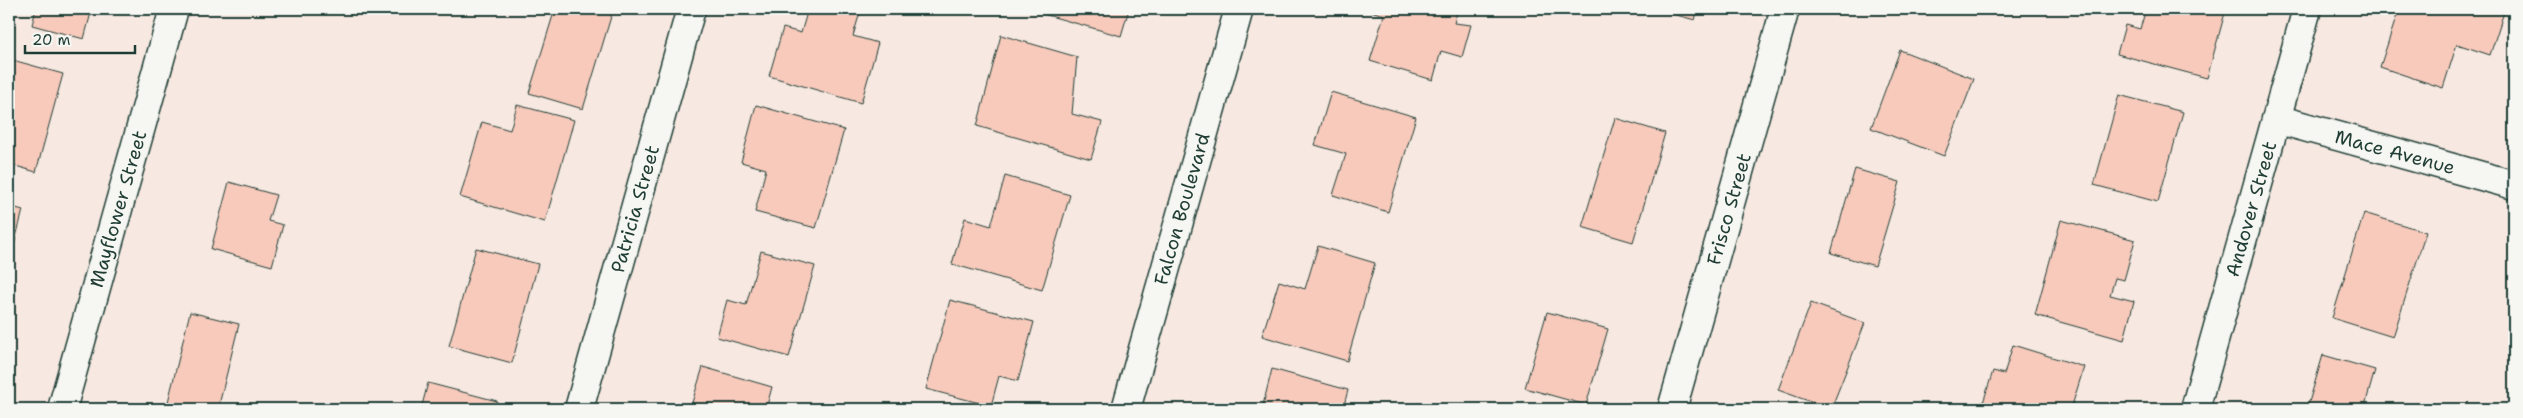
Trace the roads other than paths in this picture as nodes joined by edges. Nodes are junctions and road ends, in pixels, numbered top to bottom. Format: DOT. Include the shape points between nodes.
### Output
graph roads {
  1 [pos="174,9"];
  2 [pos="691,9"];
  3 [pos="1239,9"];
  4 [pos="1785,9"];
  5 [pos="2306,9"];
  6 [pos="2276,119"];
  7 [pos="2514,184"];
  8 [pos="62,409"];
  9 [pos="579,409"];
  10 [pos="1126,409"];
  11 [pos="1672,409"];
  12 [pos="2196,409"];
  1 -- 8 [label="street, Mayflower Street"];
  2 -- 9 [label="street, Patricia Street"];
  3 -- 10 [label="street, Falcon Boulevard"];
  4 -- 11 [label="street, Frisco Street"];
  5 -- 6 [label="street, Andover Street"];
  6 -- 7 [label="street, Mace Avenue"];
  6 -- 12 [label="street, Andover Street"];
}
